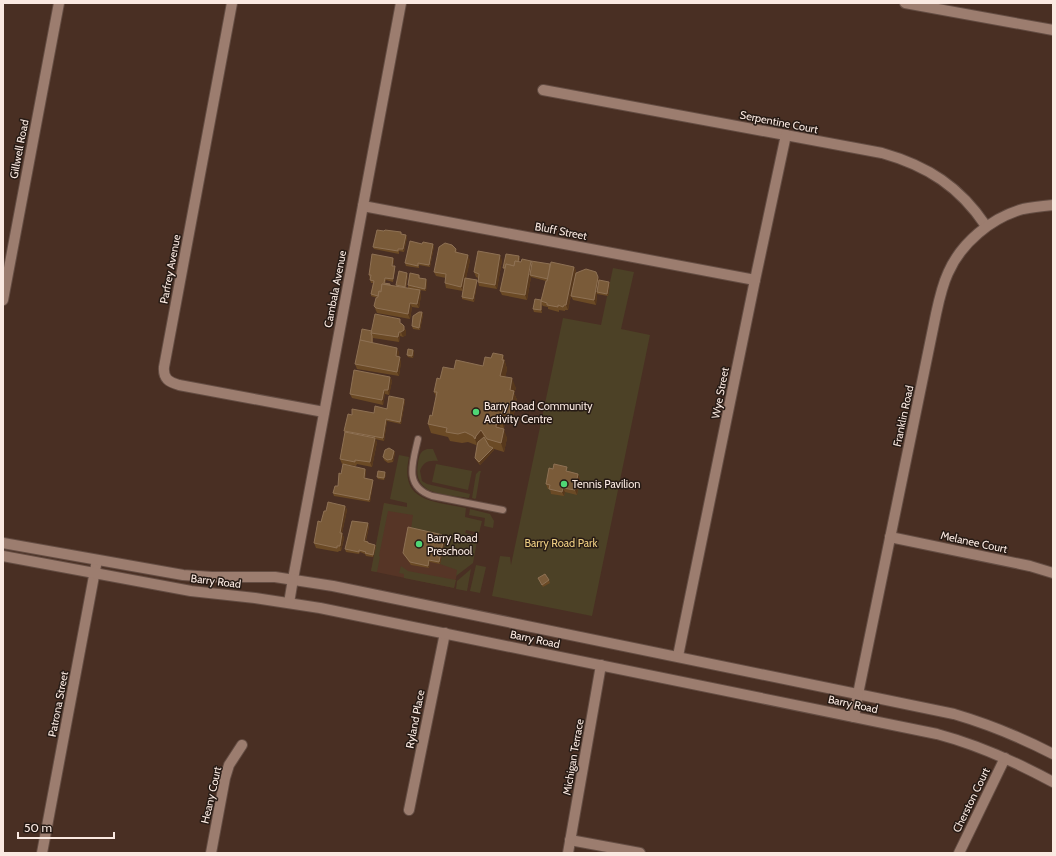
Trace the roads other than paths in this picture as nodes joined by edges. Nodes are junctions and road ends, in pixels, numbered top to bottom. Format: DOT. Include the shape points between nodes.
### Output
graph roads {
  1 [pos="59,3"];
  2 [pos="232,3"];
  3 [pos="401,3"];
  4 [pos="905,3"];
  5 [pos="951,7"];
  6 [pos="1053,30"];
  7 [pos="543,90"];
  8 [pos="786,135"];
  9 [pos="1053,205"];
  10 [pos="363,206"];
  11 [pos="986,226"];
  12 [pos="755,280"];
  13 [pos="3,300"];
  14 [pos="324,412"];
  15 [pos="418,439"];
  16 [pos="504,510"];
  17 [pos="890,537"];
  18 [pos="3,542"];
  19 [pos="3,556"];
  20 [pos="97,560"];
  21 [pos="94,573"];
  22 [pos="1053,573"];
  23 [pos="293,579"];
  24 [pos="289,602"];
  25 [pos="445,633"];
  26 [pos="678,656"];
  27 [pos="601,665"];
  28 [pos="858,694"];
  29 [pos="854,717"];
  30 [pos="242,745"];
  31 [pos="1053,754"];
  32 [pos="1005,758"];
  33 [pos="1053,782"];
  34 [pos="409,810"];
  35 [pos="570,840"];
  36 [pos="42,853"];
  37 [pos="211,853"];
  38 [pos="568,853"];
  39 [pos="640,853"];
  40 [pos="959,853"];
  1 -- 13 [label="street, Gillwell Road"];
  2 -- 14 [label="street, Parfrey Avenue" via="164,376 168,381 179,385"];
  3 -- 10 [label="street, Cambala Avenue"];
  4 -- 5 [label="street"];
  5 -- 6 [label="street"];
  7 -- 8 [label="street, Serpentine Court"];
  8 -- 11 [label="street, Serpentine Court" via="882,153 917,165 956,191 971,205"];
  8 -- 12 [label="street, Wye Street"];
  9 -- 11 [label="street, Franklin Road" via="1022,209"];
  10 -- 12 [label="street, Bluff Street"];
  10 -- 14 [label="street, Cambala Avenue"];
  11 -- 17 [label="street, Franklin Road" via="955,259 942,290"];
  12 -- 26 [label="street, Wye Street"];
  14 -- 23 [label="street, Cambala Avenue"];
  15 -- 16 [label="lane" via="412,470 414,483 418,489 432,496"];
  17 -- 22 [label="street, Melanee Court"];
  17 -- 28 [label="street, Franklin Road"];
  18 -- 20 [label="street, Barry Road"];
  19 -- 21 [label="street, Barry Road"];
  20 -- 21 [label="street, Patrona Street"];
  20 -- 23 [label="street, Barry Road" via="183,575"];
  21 -- 24 [label="street, Barry Road" via="191,591"];
  21 -- 36 [label="street, Patrona Street"];
  23 -- 24 [label="street, Cambala Avenue"];
  23 -- 26 [label="street, Barry Road"];
  24 -- 25 [label="street, Barry Road"];
  25 -- 27 [label="street, Barry Road"];
  25 -- 34 [label="street, Ryland Place"];
  26 -- 28 [label="street, Barry Road"];
  27 -- 29 [label="street, Barry Road"];
  27 -- 35 [label="street, Michigan Terrace"];
  28 -- 29 [label="street, Franklin Road"];
  28 -- 31 [label="street, Barry Road" via="972,719"];
  29 -- 32 [label="street, Barry Road" via="960,740"];
  30 -- 37 [label="street, Heany Court" via="225,778"];
  32 -- 33 [label="street, Barry Road"];
  32 -- 40 [label="street, Cherston Court"];
  35 -- 38 [label="street, Michigan Terrace"];
  35 -- 39 [label="street"];
}
